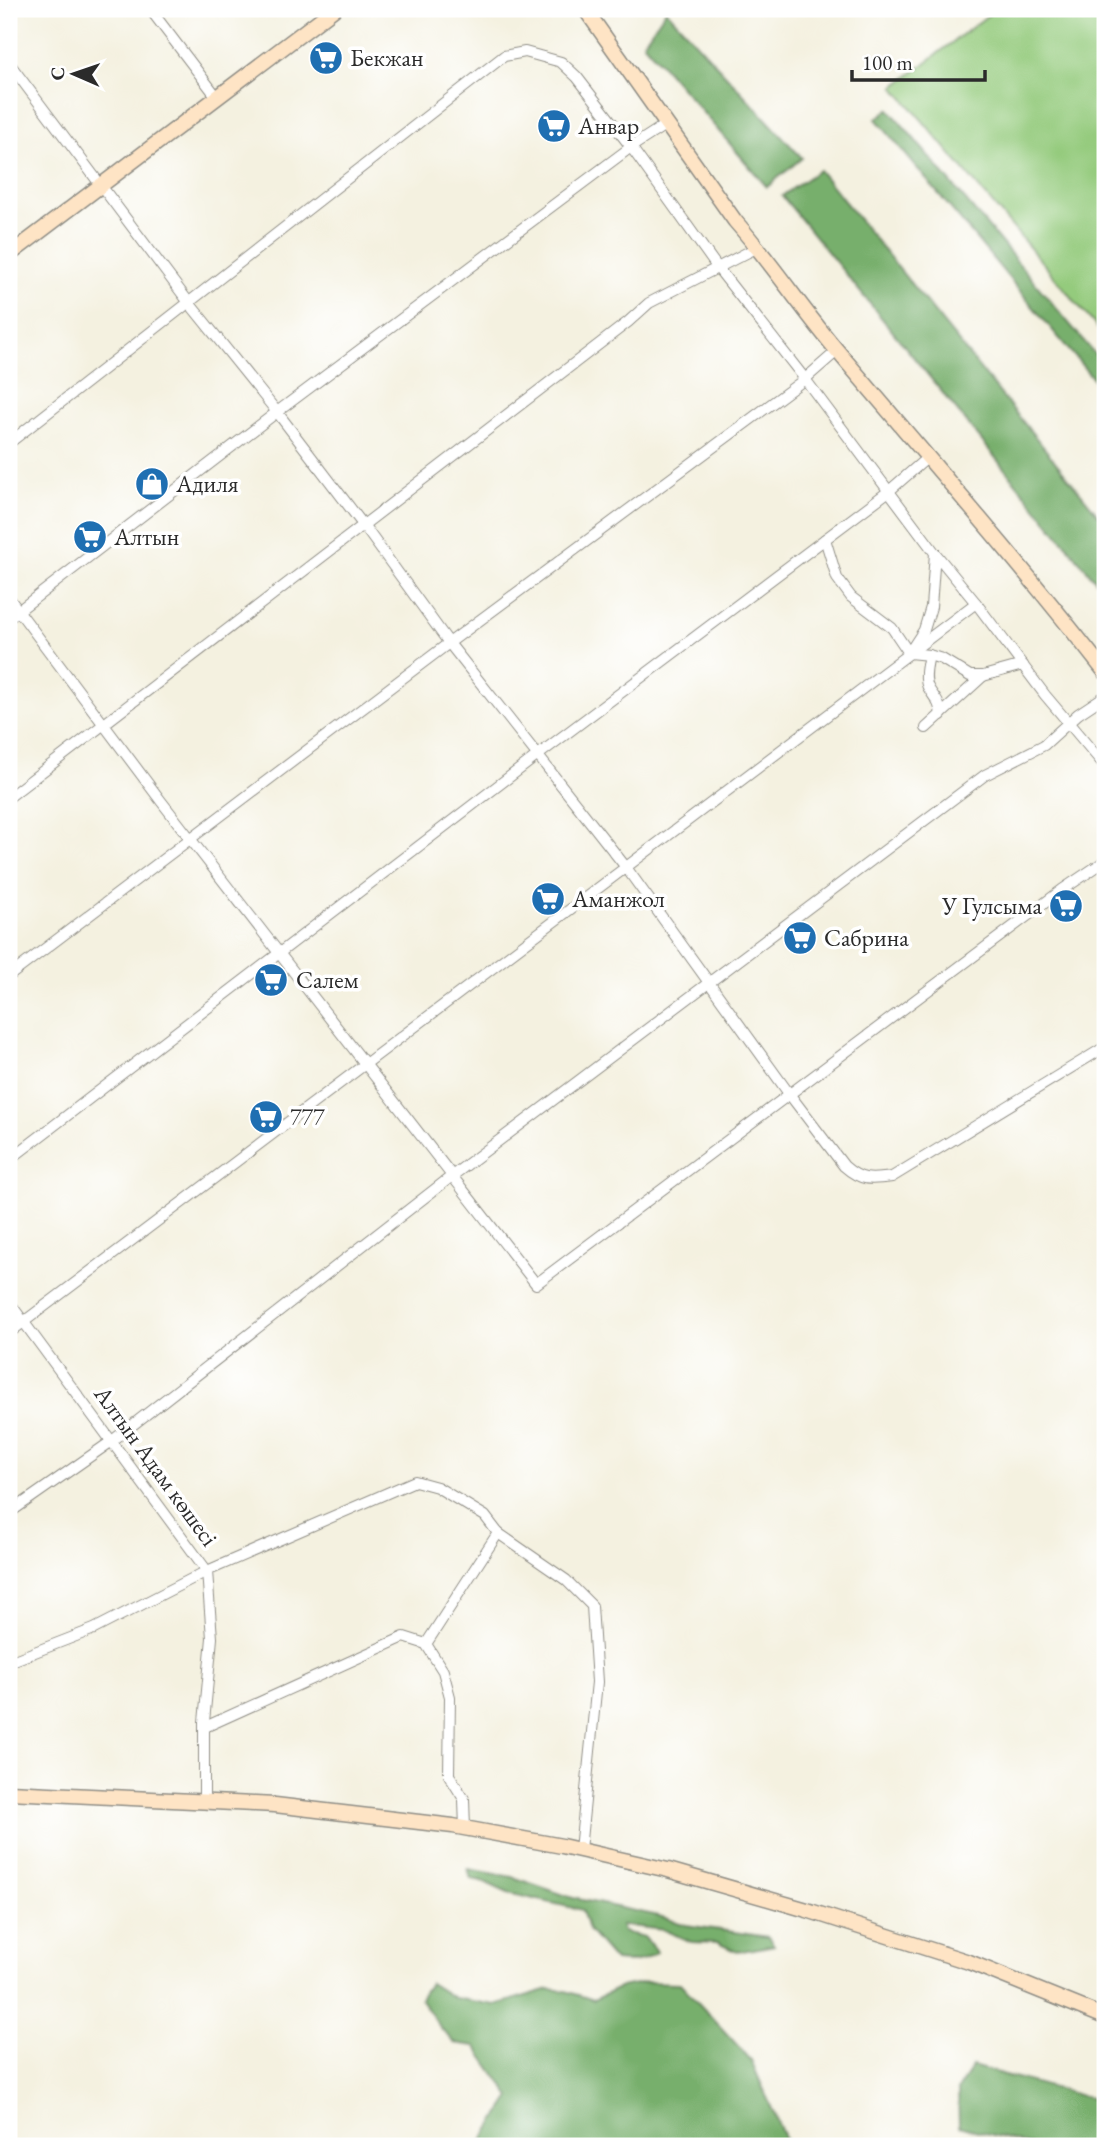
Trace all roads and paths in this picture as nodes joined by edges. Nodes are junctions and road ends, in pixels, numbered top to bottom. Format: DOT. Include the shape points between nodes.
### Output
graph roads {
  1 [pos="150,9"];
  2 [pos="334,9"];
  3 [pos="584,9"];
  4 [pos="9,63"];
  5 [pos="217,97"];
  6 [pos="665,125"];
  7 [pos="631,147"];
  8 [pos="101,185"];
  9 [pos="758,247"];
  10 [pos="9,255"];
  11 [pos="717,267"];
  12 [pos="190,304"];
  13 [pos="837,351"];
  14 [pos="805,379"];
  15 [pos="277,412"];
  16 [pos="9,443"];
  17 [pos="928,457"];
  18 [pos="889,491"];
  19 [pos="364,526"];
  20 [pos="825,539"];
  21 [pos="935,553"];
  22 [pos="9,598"];
  23 [pos="976,603"];
  24 [pos="19,611"];
  25 [pos="9,618"];
  26 [pos="449,643"];
  27 [pos="909,653"];
  28 [pos="929,655"];
  29 [pos="1023,665"];
  30 [pos="1105,672"];
  31 [pos="983,676"];
  32 [pos="1105,696"];
  33 [pos="941,715"];
  34 [pos="1069,722"];
  35 [pos="104,725"];
  36 [pos="926,728"];
  37 [pos="538,755"];
  38 [pos="1105,766"];
  39 [pos="9,797"];
  40 [pos="190,839"];
  41 [pos="1105,861"];
  42 [pos="625,866"];
  43 [pos="278,952"];
  44 [pos="9,976"];
  45 [pos="709,982"];
  46 [pos="1105,1047"];
  47 [pos="365,1064"];
  48 [pos="790,1096"];
  49 [pos="9,1160"];
  50 [pos="452,1176"];
  51 [pos="9,1302"];
  52 [pos="24,1321"];
  53 [pos="9,1333"];
  54 [pos="112,1441"];
  55 [pos="9,1513"];
  56 [pos="498,1533"];
  57 [pos="207,1571"];
  58 [pos="426,1644"];
  59 [pos="9,1661"];
  60 [pos="205,1727"];
  61 [pos="9,1792"];
  62 [pos="204,1802"];
  63 [pos="465,1829"];
  64 [pos="580,1850"];
  65 [pos="1105,2017"];
  1 -- 5 [label="street"];
  2 -- 5 [label="main road"];
  3 -- 6 [label="main road"];
  4 -- 8 [label="street"];
  5 -- 8 [label="main road"];
  6 -- 7 [label="street"];
  6 -- 9 [label="main road"];
  7 -- 11 [label="street"];
  7 -- 12 [label="street" via="561,62 526,52 503,56"];
  7 -- 15 [label="street"];
  8 -- 10 [label="main road"];
  8 -- 12 [label="street"];
  9 -- 11 [label="street"];
  9 -- 13 [label="main road"];
  11 -- 14 [label="street"];
  11 -- 19 [label="street" via="649,303"];
  12 -- 15 [label="street"];
  12 -- 16 [label="street"];
  13 -- 14 [label="street"];
  13 -- 17 [label="main road"];
  14 -- 18 [label="street"];
  14 -- 26 [label="street"];
  15 -- 19 [label="street"];
  15 -- 24 [label="street"];
  17 -- 18 [label="street"];
  17 -- 30 [label="main road"];
  18 -- 20 [label="street"];
  18 -- 21 [label="street"];
  19 -- 26 [label="street"];
  19 -- 35 [label="street"];
  20 -- 27 [label="street" via="837,578 851,597 892,628"];
  20 -- 37 [label="street"];
  21 -- 23 [label="street"];
  21 -- 27 [label="street" via="931,607 924,630"];
  22 -- 24 [label="street"];
  23 -- 27 [label="street"];
  23 -- 29 [label="street"];
  24 -- 25 [label="street"];
  24 -- 35 [label="street"];
  26 -- 37 [label="street"];
  26 -- 40 [label="street"];
  27 -- 28 [label="street"];
  27 -- 42 [label="street"];
  28 -- 31 [label="street" via="970,676"];
  28 -- 33 [label="street" via="926,682 940,704"];
  29 -- 31 [label="street"];
  29 -- 34 [label="street"];
  31 -- 33 [label="street"];
  32 -- 34 [label="street"];
  33 -- 36 [label="street"];
  34 -- 38 [label="street"];
  34 -- 45 [label="street" via="1044,745 985,775"];
  35 -- 39 [label="street"];
  35 -- 40 [label="street"];
  37 -- 42 [label="street"];
  37 -- 43 [label="street"];
  40 -- 43 [label="street"];
  40 -- 44 [label="street"];
  41 -- 48 [label="street"];
  42 -- 45 [label="street"];
  42 -- 47 [label="street"];
  43 -- 47 [label="street"];
  43 -- 49 [label="street"];
  45 -- 48 [label="street"];
  45 -- 50 [label="street"];
  46 -- 48 [label="street" via="892,1177 881,1179 871,1180 844,1166"];
  47 -- 50 [label="street"];
  47 -- 52 [label="street"];
  48 -- 50 [label="street" via="536,1284"];
  50 -- 54 [label="street"];
  51 -- 52 [label="street, Алтын Адам көшесі"];
  52 -- 53 [label="street"];
  52 -- 54 [label="street, Алтын Адам көшесі"];
  54 -- 55 [label="street"];
  54 -- 57 [label="street, Алтын Адам көшесі"];
  56 -- 57 [label="street" via="485,1516 437,1487 415,1481"];
  56 -- 58 [label="street"];
  56 -- 64 [label="street" via="566,1580 592,1606 597,1682"];
  57 -- 59 [label="street" via="94,1629"];
  57 -- 60 [label="street, Алтын Адам көшесі" via="212,1638"];
  58 -- 60 [label="street" via="404,1637"];
  58 -- 63 [label="street" via="443,1671 450,1697 449,1776 464,1799"];
  60 -- 62 [label="street, Алтын Адам көшесі"];
  61 -- 62 [label="main road"];
  62 -- 63 [label="main road" via="275,1805"];
  63 -- 64 [label="main road"];
  64 -- 65 [label="main road" via="819,1914 969,1962"];
}
